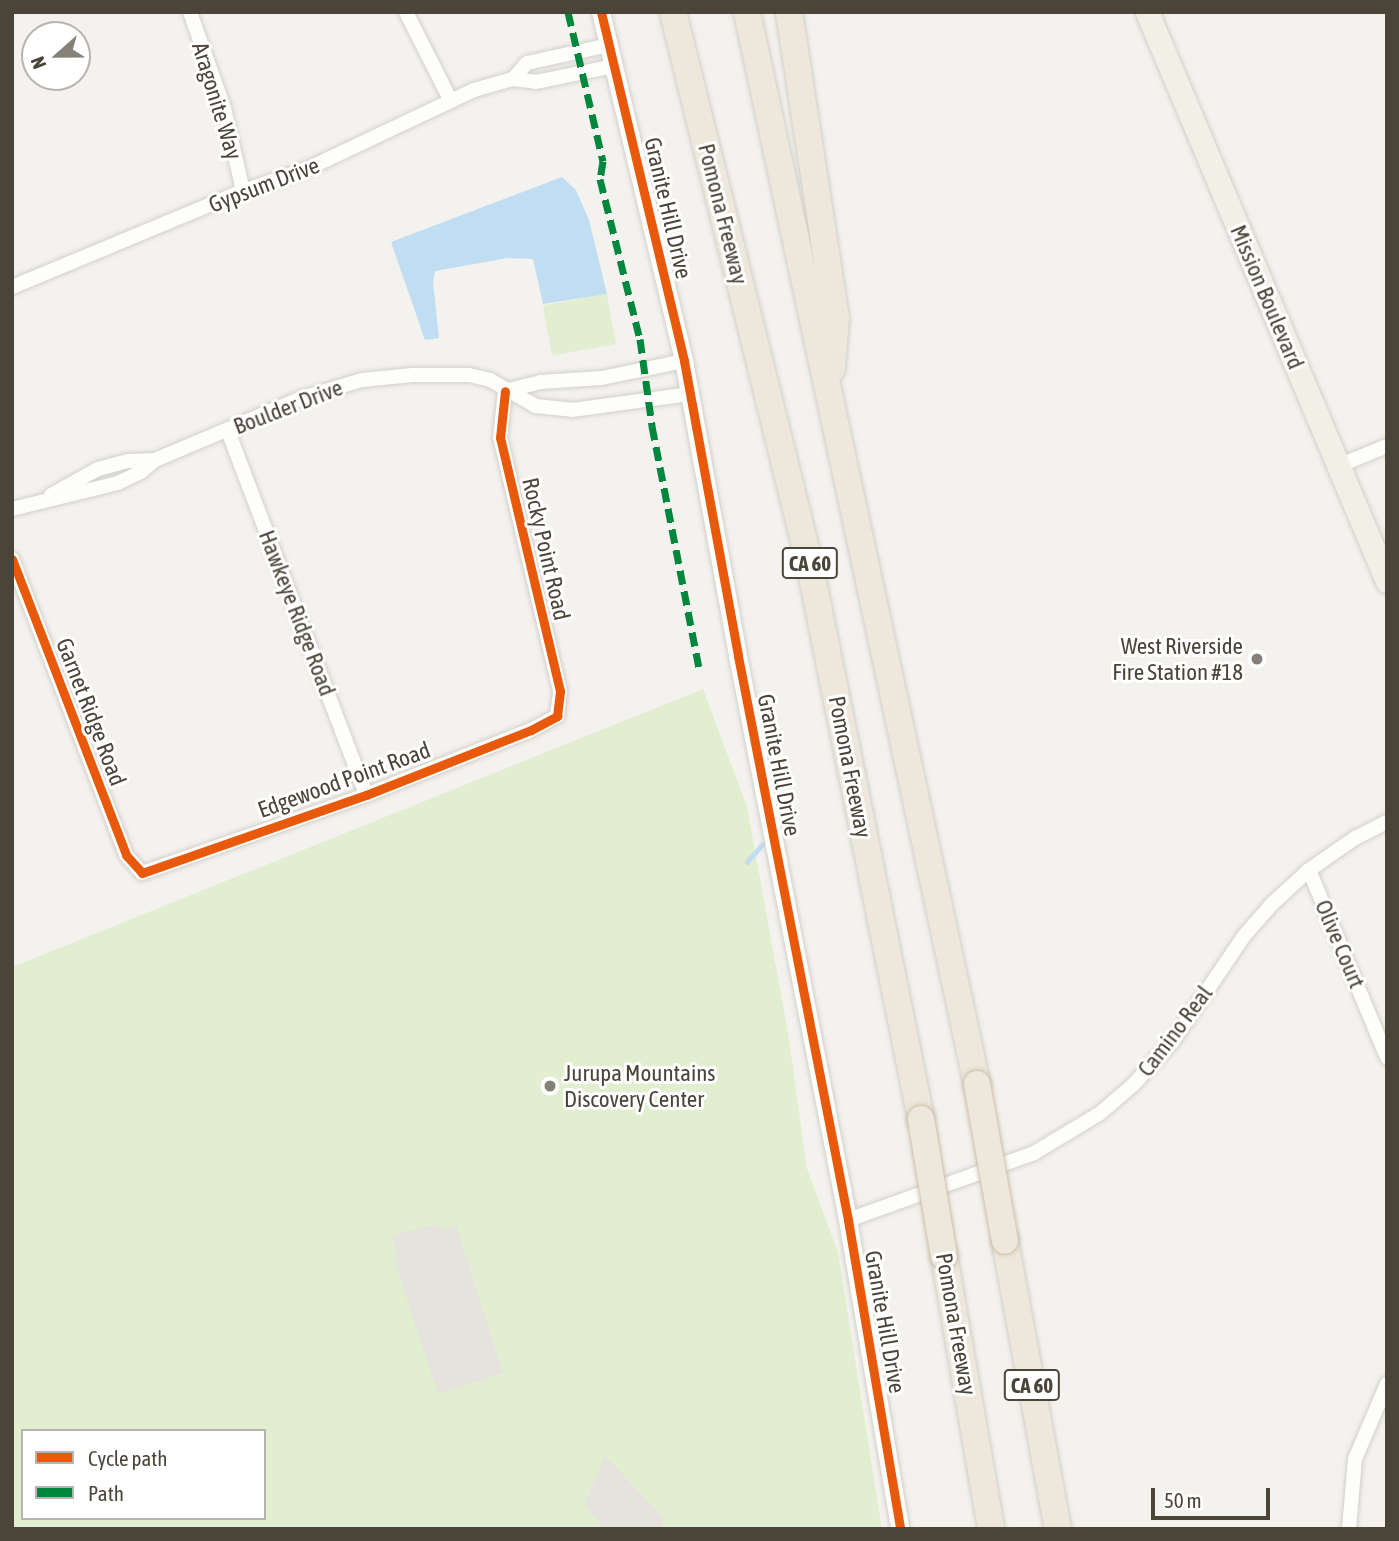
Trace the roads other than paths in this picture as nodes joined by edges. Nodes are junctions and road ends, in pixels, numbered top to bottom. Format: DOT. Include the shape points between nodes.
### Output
graph roads {
  1 [pos="190,12"];
  2 [pos="406,12"];
  3 [pos="601,12"];
  4 [pos="673,12"];
  5 [pos="747,12"];
  6 [pos="789,12"];
  7 [pos="1147,12"];
  8 [pos="609,45"];
  9 [pos="614,66"];
  10 [pos="513,79"];
  11 [pos="451,101"];
  12 [pos="243,191"];
  13 [pos="12,287"];
  14 [pos="684,361"];
  15 [pos="562,382"];
  16 [pos="505,391"];
  17 [pos="690,394"];
  18 [pos="829,399"];
  19 [pos="561,409"];
  20 [pos="228,430"];
  21 [pos="1387,446"];
  22 [pos="1338,466"];
  23 [pos="12,509"];
  24 [pos="12,559"];
  25 [pos="1387,581"];
  26 [pos="557,716"];
  27 [pos="366,795"];
  28 [pos="1387,822"];
  29 [pos="1309,870"];
  30 [pos="142,873"];
  31 [pos="1387,1057"];
  32 [pos="848,1220"];
  33 [pos="1387,1384"];
  34 [pos="900,1529"];
  35 [pos="991,1529"];
  36 [pos="1058,1529"];
  37 [pos="1349,1529"];
  1 -- 12 [label="street, Aragonite Way" via="224,108"];
  2 -- 11 [label="street"];
  3 -- 8 [label="street, Granite Hill Drive"];
  4 -- 35 [label="highway, Pomona Freeway / CA 60, bridge" via="809,561 921,1119"];
  5 -- 18 [label="highway, CA 60"];
  6 -- 18 [label="highway" via="836,318"];
  7 -- 22 [label="main road, Mission Boulevard"];
  8 -- 9 [label="street, Granite Hill Drive"];
  8 -- 10 [label="street, Gypsum Drive" via="527,63"];
  9 -- 10 [label="street, Gypsum Drive" via="536,82"];
  9 -- 14 [label="street, Granite Hill Drive"];
  10 -- 11 [label="street, Gypsum Drive"];
  11 -- 12 [label="street, Gypsum Drive" via="307,169"];
  12 -- 13 [label="street, Gypsum Drive"];
  14 -- 15 [label="street"];
  14 -- 17 [label="street, Granite Hill Drive"];
  15 -- 16 [label="street"];
  15 -- 19 [label="street"];
  16 -- 19 [label="street, Boulder Drive" via="536,406"];
  16 -- 20 [label="street, Boulder Drive" via="490,380 469,375 362,380 302,398"];
  16 -- 26 [label="street, Rocky Point Road" via="500,438 560,691"];
  17 -- 19 [label="street, Boulder Drive"];
  17 -- 32 [label="street, Granite Hill Drive"];
  18 -- 36 [label="highway, CA 60, bridge" via="977,1084"];
  20 -- 23 [label="street, Boulder Drive" via="155,460 98,469 47,498"];
  20 -- 27 [label="street, Hawkeye Ridge Road"];
  21 -- 22 [label="street"];
  22 -- 25 [label="main road, Mission Boulevard"];
  24 -- 30 [label="street, Garnet Ridge Road" via="126,855"];
  26 -- 27 [label="street, Edgewood Point Road"];
  27 -- 30 [label="street, Edgewood Point Road"];
  28 -- 29 [label="street, Camino Real"];
  29 -- 31 [label="street, Olive Court"];
  29 -- 32 [label="street, Camino Real" via="1244,936 1172,1042 1133,1086 1099,1114 1034,1153"];
  32 -- 34 [label="street, Granite Hill Drive"];
  33 -- 37 [label="street" via="1355,1459"];
}
